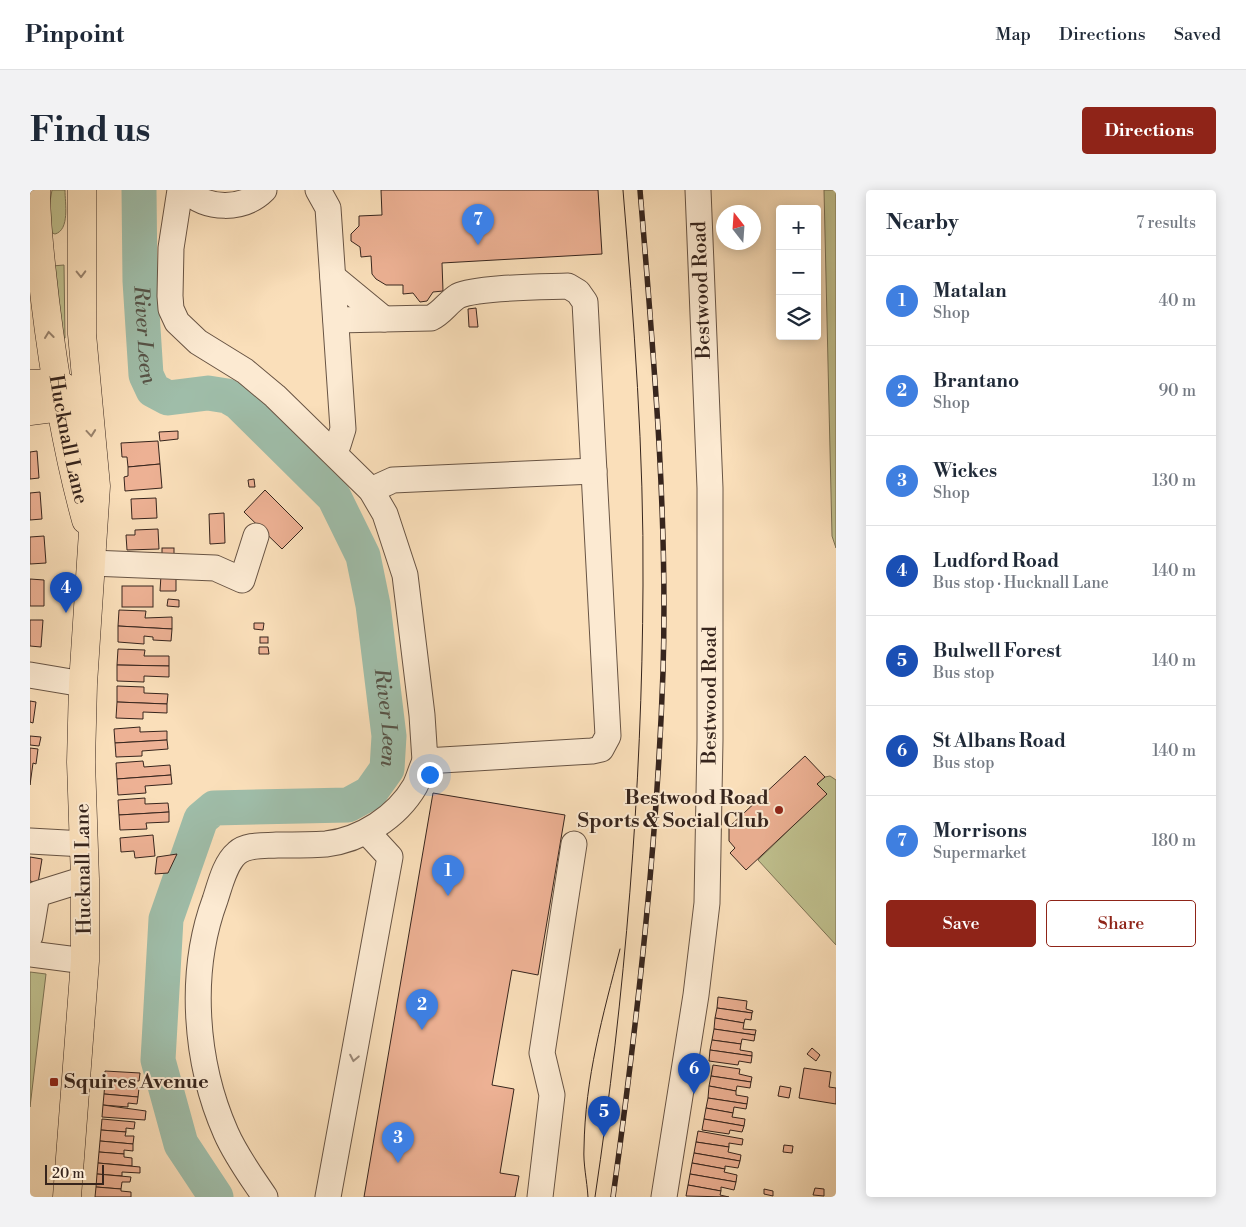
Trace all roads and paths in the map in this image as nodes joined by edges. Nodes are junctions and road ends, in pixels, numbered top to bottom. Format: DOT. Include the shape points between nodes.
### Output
graph roads {
  1 [pos="36,190"];
  2 [pos="82,190"];
  3 [pos="180,190"];
  4 [pos="186,190"];
  5 [pos="264,190"];
  6 [pos="318,190"];
  7 [pos="698,190"];
  8 [pos="212,205"];
  9 [pos="80,242"];
  10 [pos="39,246"];
  11 [pos="171,248"];
  12 [pos="333,277"];
  13 [pos="384,319"];
  14 [pos="336,320"];
  15 [pos="30,384"];
  16 [pos="69,396"];
  17 [pos="30,410"];
  18 [pos="333,452"];
  19 [pos="594,470"];
  20 [pos="371,490"];
  21 [pos="256,536"];
  22 [pos="92,552"];
  23 [pos="30,676"];
  24 [pos="83,684"];
  25 [pos="424,761"];
  26 [pos="367,832"];
  27 [pos="30,841"];
  28 [pos="84,844"];
  29 [pos="574,844"];
  30 [pos="86,878"];
  31 [pos="30,936"];
  32 [pos="30,954"];
  33 [pos="85,961"];
  34 [pos="67,1197"];
  35 [pos="265,1197"];
  36 [pos="328,1197"];
  37 [pos="540,1197"];
  38 [pos="664,1197"];
  1 -- 10 [label="main road, Hucknall Lane"];
  2 -- 9 [label="main road, Hucknall Lane"];
  3 -- 11 [label="street"];
  4 -- 8 [label="street" via="200,202"];
  5 -- 8 [label="street" via="244,203"];
  6 -- 12 [label="street" via="328,208"];
  7 -- 38 [label="street, Bestwood Road" via="710,488 707,903"];
  8 -- 11 [label="street" via="184,226"];
  9 -- 10 [label="main road" via="66,248"];
  9 -- 16 [label="main road, Hucknall Lane, one-way" via="83,344"];
  16 -- 10 [label="main road, Hucknall Lane, one-way"];
  11 -- 18 [label="street" via="171,309 177,322 198,342 257,380"];
  12 -- 13 [label="street"];
  12 -- 14 [label="street"];
  13 -- 14 [label="street"];
  13 -- 19 [label="street" via="431,318 457,297 469,293 568,286 578,292 585,302"];
  14 -- 18 [label="street" via="343,429"];
  15 -- 16 [label="main road"];
  16 -- 17 [label="main road"];
  16 -- 22 [label="main road, Hucknall Lane" via="72,470"];
  18 -- 20 [label="street"];
  19 -- 20 [label="street" via="393,480"];
  19 -- 25 [label="street" via="606,744 592,752"];
  20 -- 25 [label="street" via="391,529 405,575 422,715"];
  21 -- 22 [label="street" via="242,580 215,568"];
  22 -- 24 [label="main road, Hucknall Lane"];
  23 -- 24 [label="street"];
  24 -- 28 [label="main road, Hucknall Lane"];
  25 -- 26 [label="street" via="415,786 395,810"];
  26 -- 35 [label="street" via="327,844 253,846 238,852 228,865 212,909 202,954 199,999 204,1061 226,1135"];
  26 -- 36 [label="street, one-way" via="390,857"];
  27 -- 28 [label="street"];
  28 -- 30 [label="main road, Hucknall Lane"];
  29 -- 37 [label="street" via="542,1053 552,1095"];
  30 -- 31 [label="street" via="37,894"];
  30 -- 33 [label="main road, Hucknall Lane"];
  32 -- 33 [label="street"];
  33 -- 34 [label="main road, Hucknall Lane"];
}
